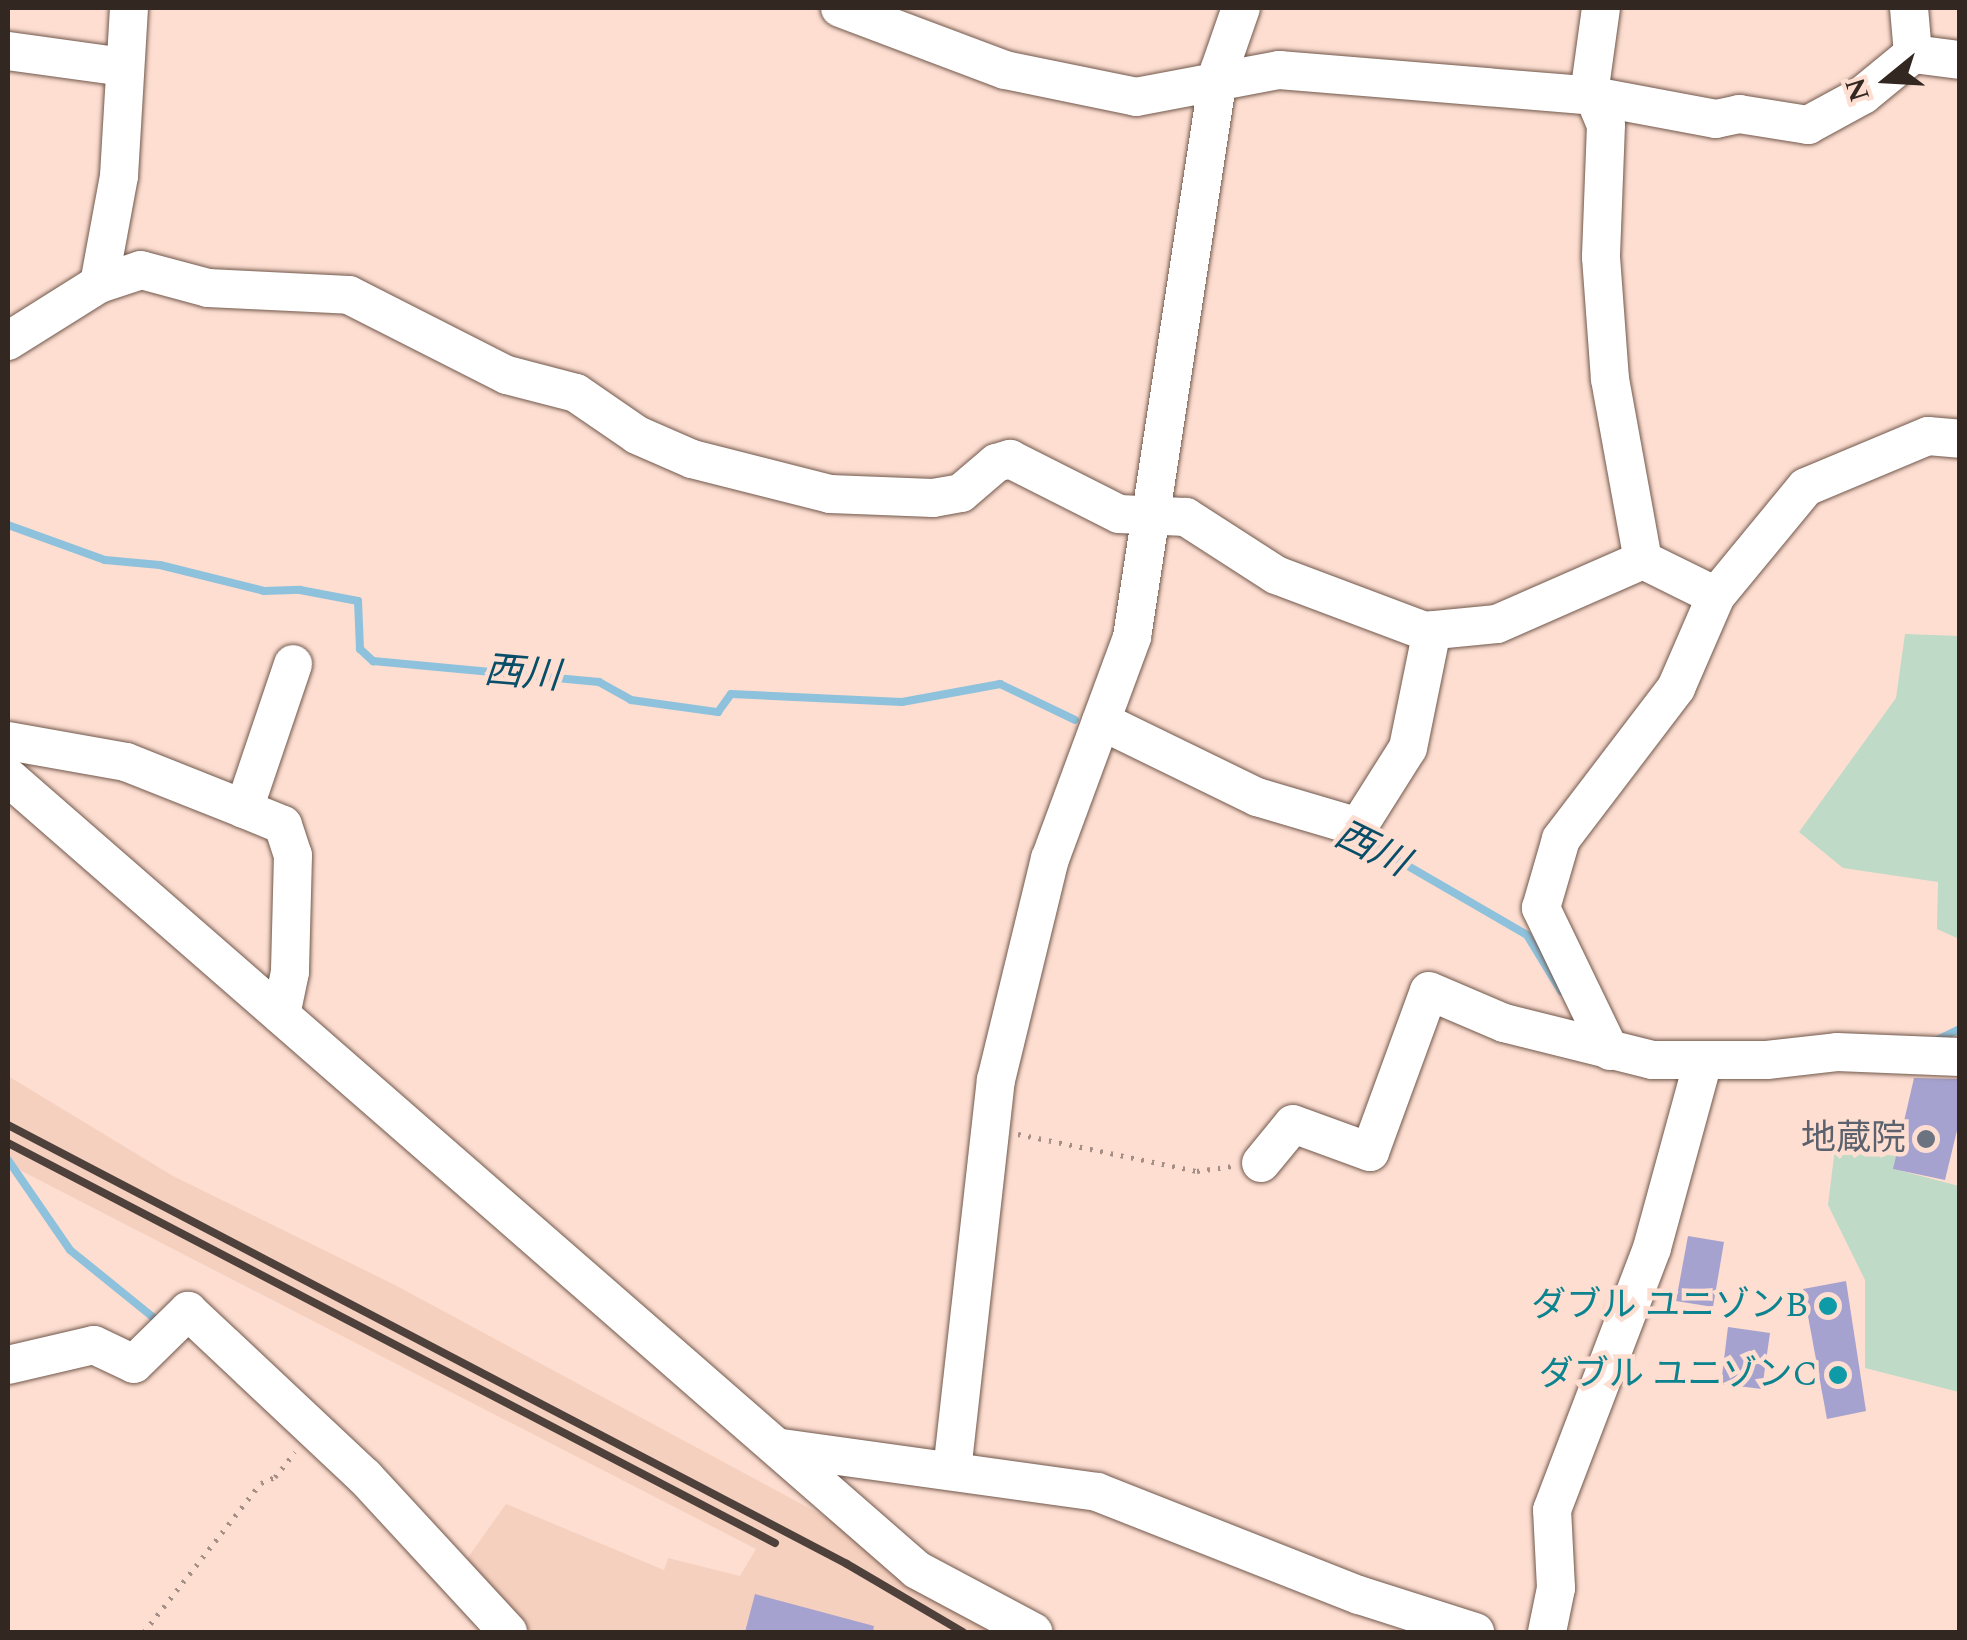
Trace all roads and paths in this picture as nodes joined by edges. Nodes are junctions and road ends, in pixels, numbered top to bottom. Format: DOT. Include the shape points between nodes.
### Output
graph roads {
  1 [pos="129,8"];
  2 [pos="840,8"];
  3 [pos="1241,8"];
  4 [pos="1601,8"];
  5 [pos="1909,8"];
  6 [pos="8,51"];
  7 [pos="1914,54"];
  8 [pos="1960,60"];
  9 [pos="123,67"];
  10 [pos="1217,85"];
  11 [pos="1594,96"];
  12 [pos="100,284"];
  13 [pos="8,341"];
  14 [pos="1960,439"];
  15 [pos="1155,516"];
  16 [pos="1643,560"];
  17 [pos="1716,596"];
  18 [pos="1432,630"];
  19 [pos="293,664"];
  20 [pos="1101,720"];
  21 [pos="8,740"];
  22 [pos="8,776"];
  23 [pos="244,809"];
  24 [pos="282,1015"];
  25 [pos="1610,1051"];
  26 [pos="1960,1057"];
  27 [pos="1703,1061"];
  28 [pos="992,1129"];
  29 [pos="1261,1163"];
  30 [pos="8,1365"];
  31 [pos="312,1431"];
  32 [pos="781,1448"];
  33 [pos="952,1472"];
  34 [pos="144,1632"];
  35 [pos="508,1632"];
  36 [pos="1034,1632"];
  37 [pos="1475,1632"];
  38 [pos="1548,1632"];
  1 -- 9 [label="street"];
  2 -- 10 [label="street" via="1006,70 1136,97"];
  3 -- 10 [label="street"];
  4 -- 11 [label="street"];
  5 -- 7 [label="street"];
  6 -- 9 [label="street"];
  7 -- 8 [label="street"];
  7 -- 11 [label="street" via="1863,95 1808,125 1739,114 1716,118"];
  9 -- 12 [label="street" via="119,176"];
  10 -- 11 [label="street" via="1279,70"];
  10 -- 15 [label="street"];
  11 -- 16 [label="street" via="1606,124 1601,257 1610,379"];
  12 -- 13 [label="street"];
  12 -- 15 [label="street" via="140,270 208,288 349,296 386,308 506,375 576,392 637,436 692,459 830,494 961,493 996,462 1010,460 1119,514"];
  14 -- 17 [label="street" via="1928,436 1806,487"];
  15 -- 18 [label="street" via="1186,517 1276,575"];
  15 -- 20 [label="street" via="1132,637"];
  16 -- 17 [label="street"];
  16 -- 18 [label="street" via="1497,624"];
  17 -- 25 [label="street" via="1676,688 1561,839 1541,908"];
  18 -- 20 [label="street" via="1408,748 1358,827 1257,798"];
  19 -- 23 [label="street"];
  20 -- 28 [label="street" via="1050,859 996,1080"];
  21 -- 23 [label="street" via="126,762"];
  22 -- 24 [label="street"];
  23 -- 24 [label="street" via="283,825 292,855 290,972"];
  24 -- 32 [label="street"];
  25 -- 27 [label="street"];
  25 -- 29 [label="street" via="1504,1023 1428,992 1370,1152 1293,1124"];
  26 -- 27 [label="street" via="1838,1052"];
  27 -- 38 [label="street" via="1652,1248 1552,1510 1556,1588"];
  28 -- 29 [label="path" via="1197,1171"];
  28 -- 33 [label="street"];
  30 -- 31 [label="street" via="94,1345 134,1364 188,1311"];
  31 -- 34 [label="path" via="275,1478 261,1483"];
  31 -- 35 [label="street" via="366,1476"];
  32 -- 33 [label="street"];
  32 -- 36 [label="street" via="917,1570"];
  33 -- 37 [label="street" via="1097,1492 1359,1595"];
}
